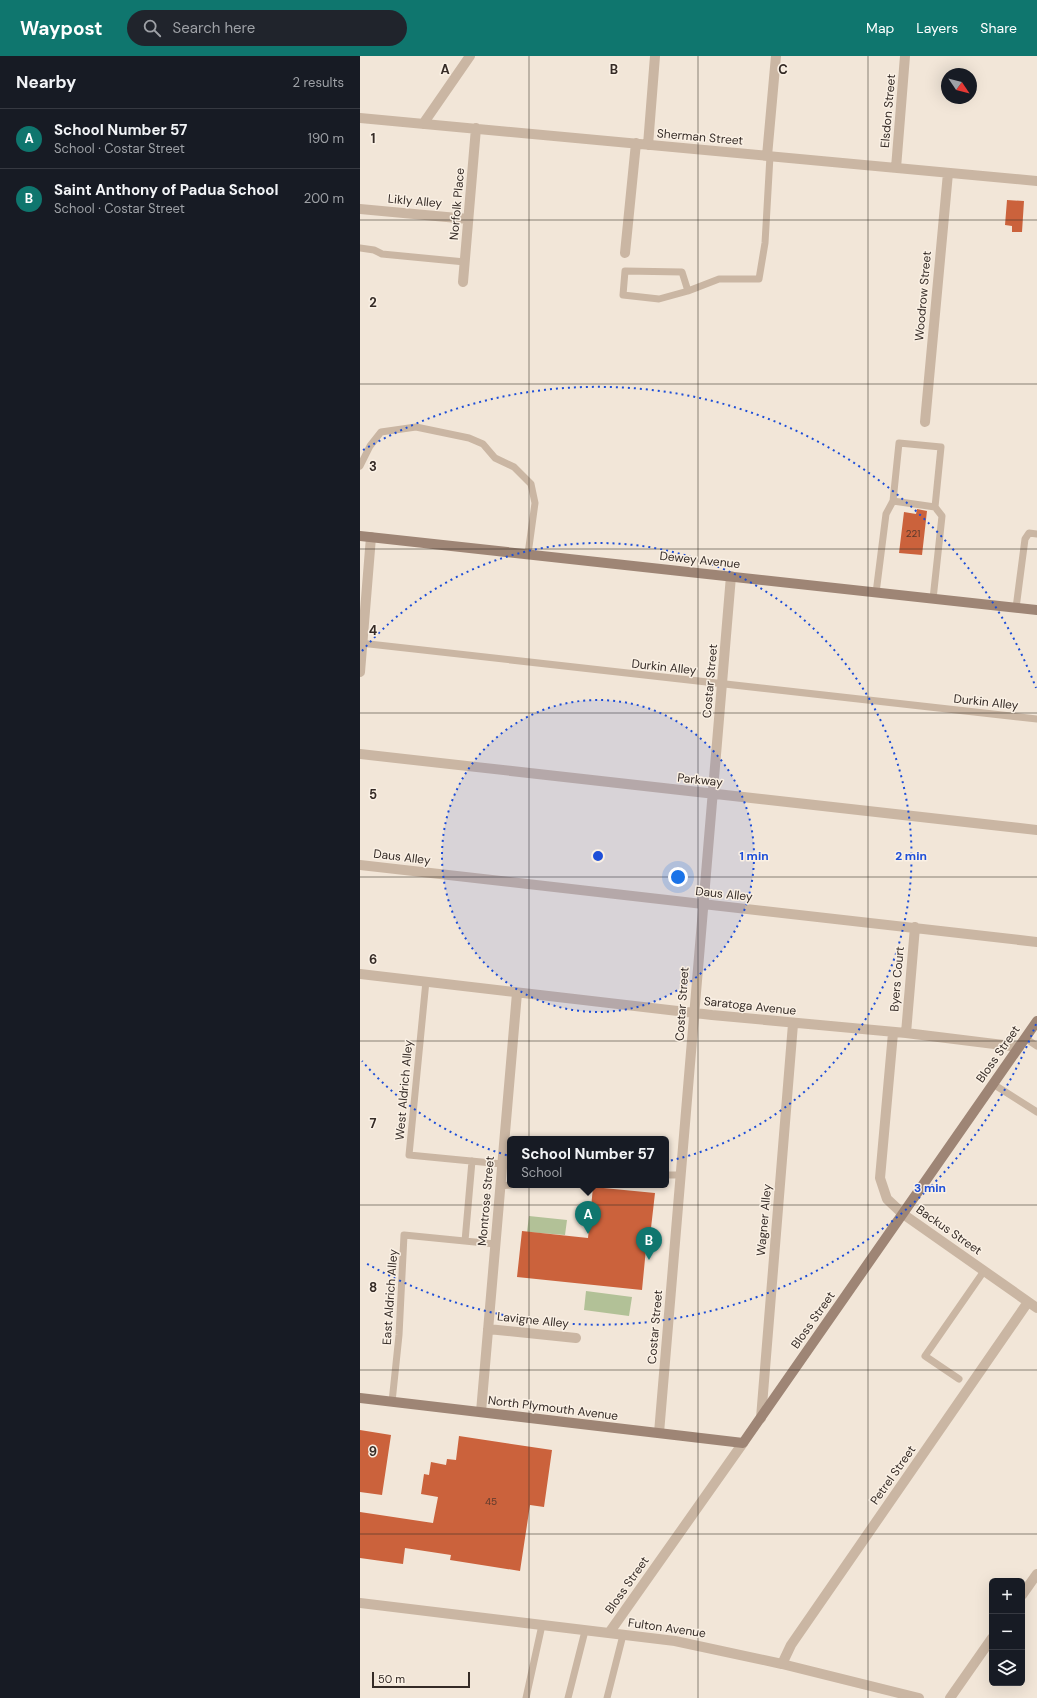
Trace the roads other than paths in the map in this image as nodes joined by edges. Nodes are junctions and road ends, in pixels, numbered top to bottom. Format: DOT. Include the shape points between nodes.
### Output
graph roads {
  1 [pos="470,56"];
  2 [pos="655,56"];
  3 [pos="776,56"];
  4 [pos="905,56"];
  5 [pos="360,118"];
  6 [pos="423,124"];
  7 [pos="476,128"];
  8 [pos="636,143"];
  9 [pos="648,145"];
  10 [pos="768,156"];
  11 [pos="896,168"];
  12 [pos="948,173"];
  13 [pos="1037,181"];
  14 [pos="360,209"];
  15 [pos="468,219"];
  16 [pos="360,248"];
  17 [pos="625,253"];
  18 [pos="465,262"];
  19 [pos="463,282"];
  20 [pos="688,291"];
  21 [pos="925,422"];
  22 [pos="360,466"];
  23 [pos="893,501"];
  24 [pos="935,507"];
  25 [pos="1037,534"];
  26 [pos="360,536"];
  27 [pos="371,537"];
  28 [pos="528,554"];
  29 [pos="731,576"];
  30 [pos="876,593"];
  31 [pos="933,599"];
  32 [pos="1016,608"];
  33 [pos="1037,610"];
  34 [pos="361,644"];
  35 [pos="360,672"];
  36 [pos="723,684"];
  37 [pos="1037,719"];
  38 [pos="360,754"];
  39 [pos="713,794"];
  40 [pos="1037,830"];
  41 [pos="360,865"];
  42 [pos="703,905"];
  43 [pos="915,927"];
  44 [pos="1037,942"];
  45 [pos="360,974"];
  46 [pos="426,981"];
  47 [pos="517,992"];
  48 [pos="695,1013"];
  49 [pos="1037,1021"];
  50 [pos="793,1024"];
  51 [pos="893,1033"];
  52 [pos="906,1033"];
  53 [pos="1026,1038"];
  54 [pos="1037,1046"];
  55 [pos="1019,1047"];
  56 [pos="993,1084"];
  57 [pos="1037,1112"];
  58 [pos="472,1161"];
  59 [pos="502,1164"];
  60 [pos="669,1175"];
  61 [pos="681,1175"];
  62 [pos="505,1185"];
  63 [pos="903,1214"];
  64 [pos="465,1241"];
  65 [pos="495,1244"];
  66 [pos="984,1271"];
  67 [pos="1033,1305"];
  68 [pos="488,1329"];
  69 [pos="576,1338"];
  70 [pos="959,1379"];
  71 [pos="360,1398"];
  72 [pos="392,1402"];
  73 [pos="481,1412"];
  74 [pos="761,1418"];
  75 [pos="659,1433"];
  76 [pos="743,1443"];
  77 [pos="1037,1574"];
  78 [pos="1025,1591"];
  79 [pos="360,1603"];
  80 [pos="542,1625"];
  81 [pos="585,1630"];
  82 [pos="609,1633"];
  83 [pos="623,1635"];
  84 [pos="989,1642"];
  85 [pos="782,1664"];
  86 [pos="526,1698"];
  87 [pos="568,1698"];
  88 [pos="607,1698"];
  89 [pos="919,1698"];
  90 [pos="950,1698"];
  1 -- 6 [label="street"];
  2 -- 9 [label="street"];
  3 -- 10 [label="street"];
  4 -- 11 [label="street, Elsdon Street"];
  5 -- 6 [label="street, Sherman Street"];
  6 -- 7 [label="street, Sherman Street"];
  7 -- 8 [label="street, Sherman Street"];
  7 -- 15 [label="street, Norfolk Place"];
  8 -- 9 [label="street, Sherman Street"];
  8 -- 17 [label="street"];
  9 -- 10 [label="street, Sherman Street"];
  10 -- 11 [label="street, Sherman Street"];
  10 -- 20 [label="lane" via="765,243 759,279 719,279"];
  11 -- 12 [label="street, Sherman Street"];
  12 -- 13 [label="street, Sherman Street"];
  12 -- 21 [label="street, Woodrow Street"];
  14 -- 15 [label="street, Likly Alley"];
  15 -- 18 [label="street, Norfolk Place"];
  16 -- 18 [label="lane" via="387,255"];
  18 -- 19 [label="street, Norfolk Place"];
  20 -- 20 [label="lane" via="659,299 623,296 625,271 682,272"];
  22 -- 28 [label="lane" via="370,446 381,432 416,427 469,438 483,444 495,458 514,467 531,484 535,503"];
  23 -- 24 [label="lane"];
  23 -- 24 [label="lane" via="899,443 941,447"];
  23 -- 30 [label="lane" via="886,514"];
  24 -- 31 [label="lane" via="942,516"];
  25 -- 32 [label="lane" via="1029,533 1025,539"];
  26 -- 27 [label="street, Dewey Avenue"];
  27 -- 28 [label="street, Dewey Avenue"];
  27 -- 34 [label="street"];
  28 -- 29 [label="street, Dewey Avenue"];
  29 -- 30 [label="street, Dewey Avenue"];
  29 -- 36 [label="street, Costar Street"];
  30 -- 31 [label="street, Dewey Avenue"];
  31 -- 32 [label="street, Dewey Avenue"];
  32 -- 33 [label="street, Dewey Avenue"];
  34 -- 35 [label="street"];
  34 -- 36 [label="lane, Durkin Alley"];
  36 -- 37 [label="lane, Durkin Alley"];
  36 -- 39 [label="street, Costar Street"];
  38 -- 39 [label="street, Parkway"];
  39 -- 40 [label="street, Parkway"];
  39 -- 42 [label="street, Costar Street"];
  41 -- 42 [label="street, Daus Alley"];
  42 -- 43 [label="street, Daus Alley"];
  42 -- 48 [label="street, Costar Street"];
  43 -- 44 [label="street, Daus Alley"];
  43 -- 52 [label="street, Byers Court"];
  45 -- 46 [label="street, Saratoga Avenue"];
  46 -- 47 [label="street, Saratoga Avenue"];
  46 -- 58 [label="lane, West Aldrich Alley" via="409,1155"];
  47 -- 48 [label="street, Saratoga Avenue"];
  47 -- 59 [label="street, Montrose Street"];
  48 -- 50 [label="street, Saratoga Avenue"];
  48 -- 61 [label="street, Costar Street"];
  49 -- 53 [label="street, Bloss Street"];
  50 -- 51 [label="street, Saratoga Avenue"];
  50 -- 74 [label="street, Wagner Alley"];
  51 -- 52 [label="street, Saratoga Avenue"];
  51 -- 63 [label="street, Backus Street" via="880,1178 887,1199"];
  52 -- 55 [label="street, Saratoga Avenue"];
  53 -- 54 [label="lane"];
  53 -- 55 [label="street, Bloss Street"];
  55 -- 56 [label="street, Bloss Street"];
  56 -- 57 [label="lane"];
  56 -- 63 [label="street, Bloss Street"];
  58 -- 59 [label="lane, West Aldrich Alley"];
  58 -- 64 [label="lane"];
  59 -- 62 [label="street, Montrose Street"];
  60 -- 61 [label="lane"];
  61 -- 75 [label="street, Costar Street"];
  62 -- 65 [label="street, Montrose Street"];
  63 -- 66 [label="street, Backus Street"];
  63 -- 74 [label="street, Bloss Street"];
  64 -- 65 [label="lane, East Aldrich Alley"];
  64 -- 72 [label="lane, East Aldrich Alley" via="404,1235 399,1335"];
  65 -- 68 [label="street, Montrose Street"];
  66 -- 67 [label="street, Backus Street"];
  66 -- 70 [label="lane" via="925,1356"];
  67 -- 85 [label="street, Petrel Street" via="791,1644"];
  68 -- 69 [label="street, Lavigne Alley"];
  68 -- 73 [label="street, Montrose Street"];
  71 -- 72 [label="street, North Plymouth Avenue"];
  72 -- 73 [label="street, North Plymouth Avenue"];
  73 -- 75 [label="street, North Plymouth Avenue"];
  74 -- 76 [label="street, Bloss Street"];
  75 -- 76 [label="street, North Plymouth Avenue"];
  76 -- 82 [label="street, Bloss Street"];
  77 -- 78 [label="street"];
  79 -- 80 [label="street, Fulton Avenue"];
  80 -- 81 [label="street, Fulton Avenue"];
  80 -- 86 [label="lane"];
  81 -- 82 [label="street, Fulton Avenue"];
  81 -- 87 [label="lane"];
  82 -- 83 [label="street, Fulton Avenue"];
  83 -- 85 [label="street, Fulton Avenue" via="675,1641"];
  83 -- 88 [label="lane"];
  84 -- 90 [label="street"];
  85 -- 89 [label="street, Fulton Avenue"];
}
